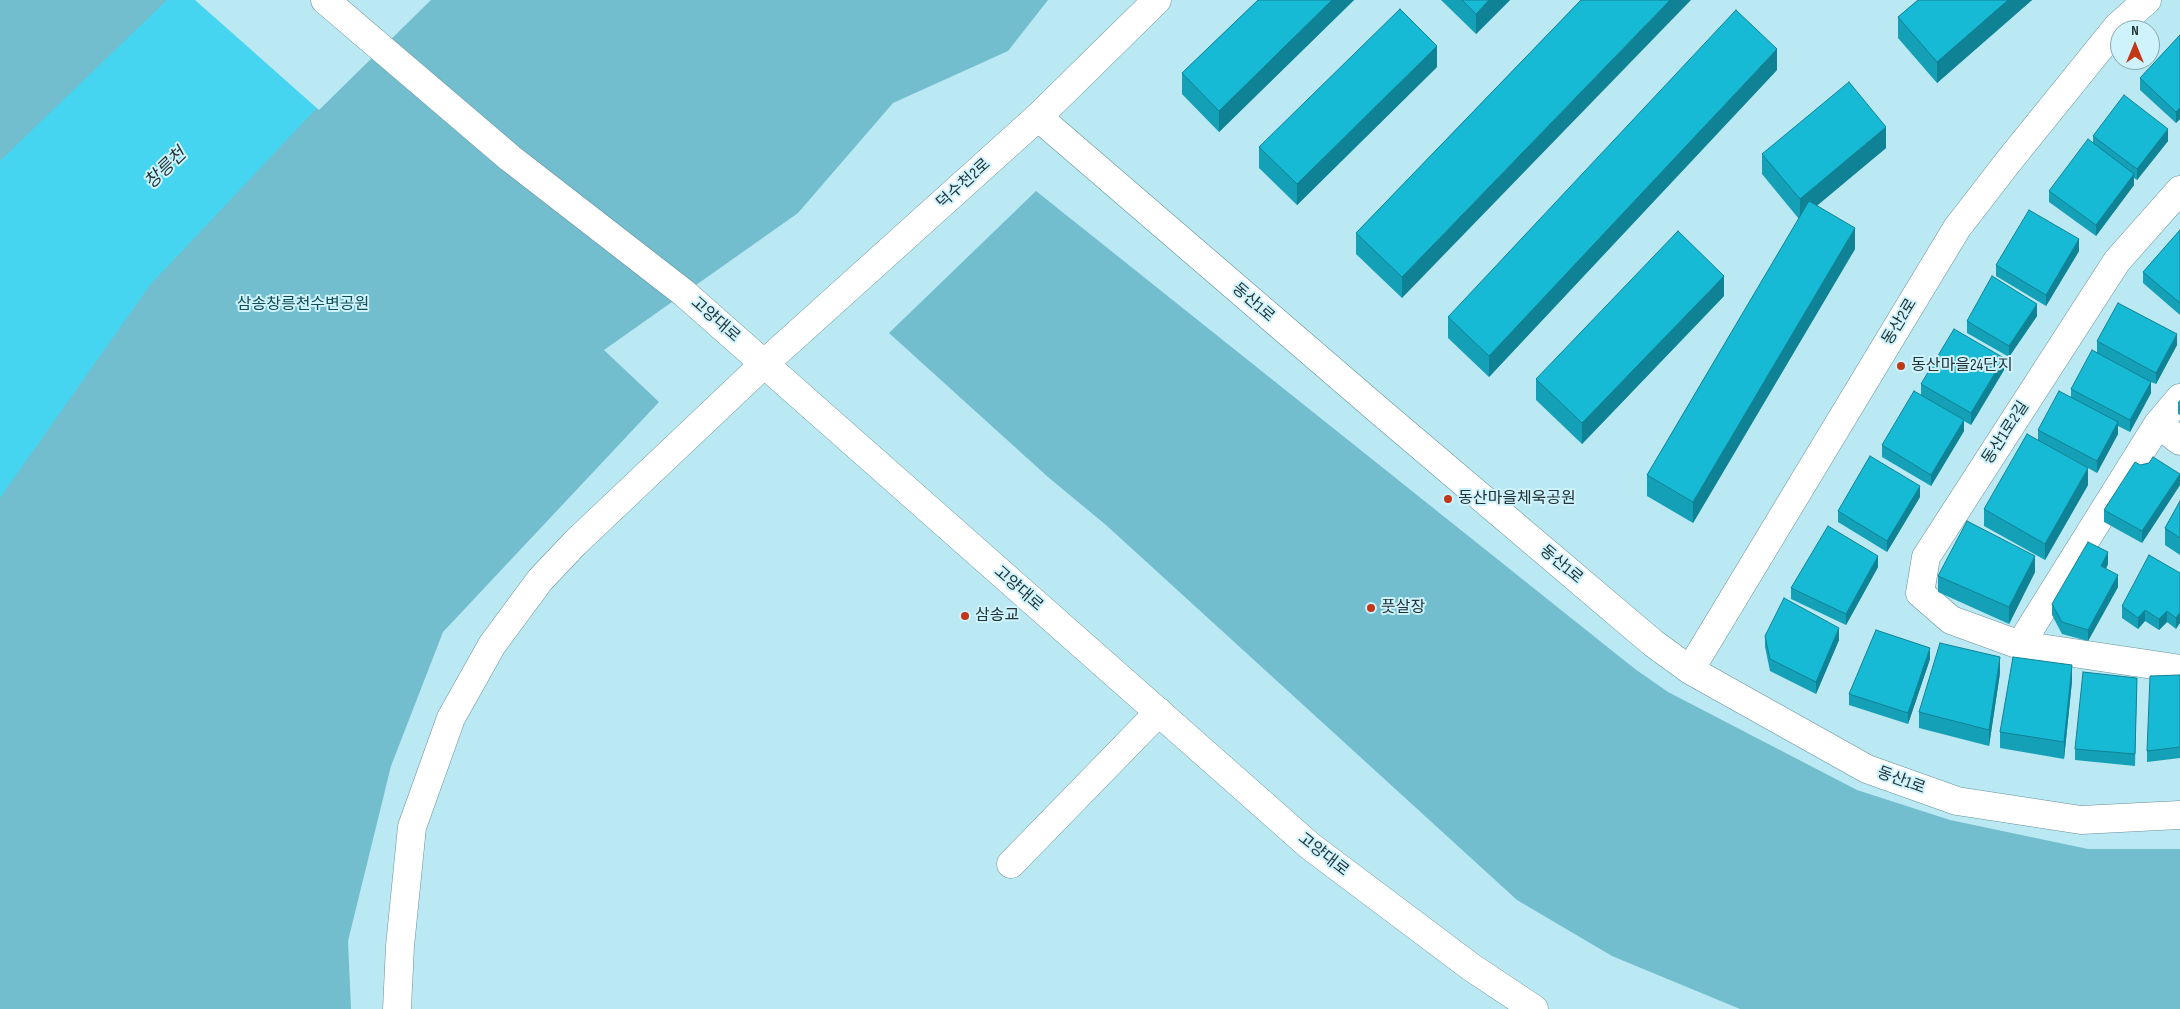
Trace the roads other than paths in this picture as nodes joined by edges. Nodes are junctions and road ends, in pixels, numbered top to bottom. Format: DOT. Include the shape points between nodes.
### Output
graph roads {
  1 [pos="325,0"];
  2 [pos="1157,0"];
  3 [pos="2148,0"];
  4 [pos="1038,117"];
  5 [pos="2180,190"];
  6 [pos="765,363"];
  7 [pos="2180,398"];
  8 [pos="2158,424"];
  9 [pos="2180,441"];
  10 [pos="2020,645"];
  11 [pos="2180,669"];
  12 [pos="1690,670"];
  13 [pos="1159,712"];
  14 [pos="2180,815"];
  15 [pos="1011,864"];
  16 [pos="397,1009"];
  17 [pos="1534,1009"];
  1 -- 6 [label="street, 고양대로" via="510,158 684,293"];
  2 -- 4 [label="street, 덕수천2로"];
  3 -- 12 [label="street, 동산2로" via="2117,26 1957,228"];
  4 -- 6 [label="street, 덕수천2로"];
  4 -- 12 [label="street, 동산1로" via="1383,414 1653,643"];
  5 -- 10 [label="street, 동산1로2길" via="2117,261 1926,557 1920,593 1951,620"];
  6 -- 13 [label="street, 고양대로"];
  6 -- 16 [label="street, 덕수천2로" via="575,542 540,580 492,645 451,718 412,827"];
  7 -- 8 [label="street"];
  8 -- 9 [label="street"];
  8 -- 10 [label="street"];
  10 -- 11 [label="street, 동산1로2길"];
  12 -- 14 [label="street, 동산1로" via="1867,769 1957,801 2081,820"];
  13 -- 15 [label="street"];
  13 -- 17 [label="street, 고양대로" via="1310,846 1471,967"];
}
